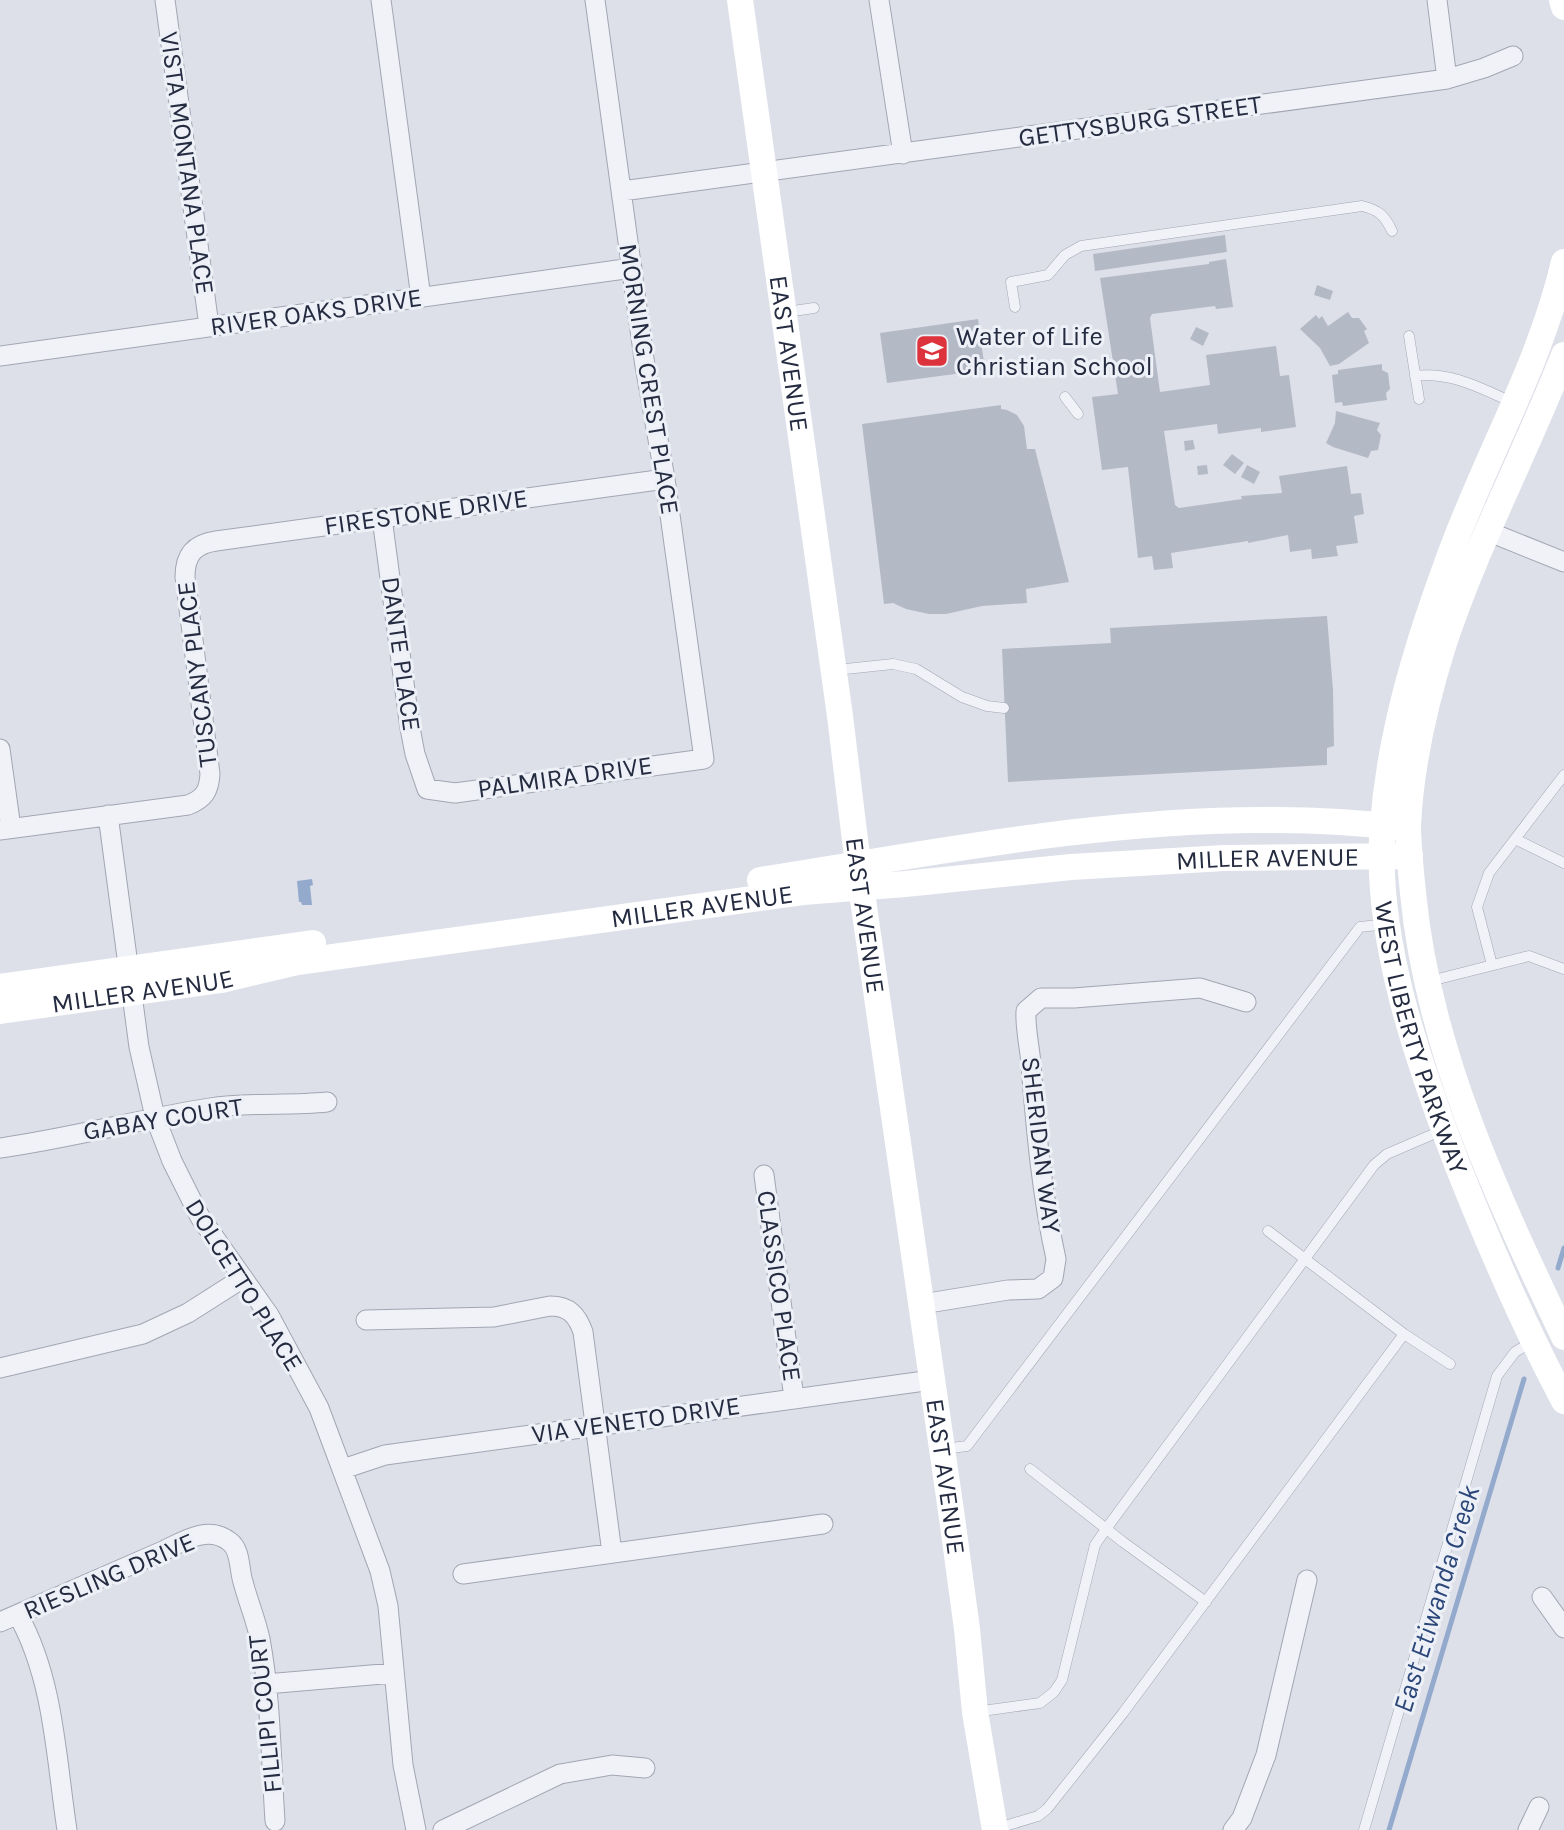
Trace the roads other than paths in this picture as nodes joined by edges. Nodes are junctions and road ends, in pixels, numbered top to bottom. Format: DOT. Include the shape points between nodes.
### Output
graph roads {
  1 [pos="165,0"];
  2 [pos="381,0"];
  3 [pos="596,0"];
  4 [pos="740,0"];
  5 [pos="879,0"];
  6 [pos="1437,0"];
  7 [pos="1562,0"];
  8 [pos="1564,7"];
  9 [pos="1513,56"];
  10 [pos="1447,79"];
  11 [pos="903,154"];
  12 [pos="764,171"];
  13 [pos="622,191"];
  14 [pos="1392,231"];
  15 [pos="1564,262"];
  16 [pos="632,268"];
  17 [pos="421,298"];
  18 [pos="1015,307"];
  19 [pos="814,308"];
  20 [pos="782,312"];
  21 [pos="209,326"];
  22 [pos="1409,336"];
  23 [pos="1564,355"];
  24 [pos="0,356"];
  25 [pos="1415,376"];
  26 [pos="1065,397"];
  27 [pos="1419,399"];
  28 [pos="1515,403"];
  29 [pos="1078,414"];
  30 [pos="665,480"];
  31 [pos="382,518"];
  32 [pos="1486,531"];
  33 [pos="190,553"];
  34 [pos="1564,562"];
  35 [pos="832,671"];
  36 [pos="1004,708"];
  37 [pos="0,749"];
  38 [pos="704,759"];
  39 [pos="1564,775"];
  40 [pos="427,789"];
  41 [pos="108,815"];
  42 [pos="1395,826"];
  43 [pos="5,829"];
  44 [pos="1515,839"];
  45 [pos="1382,856"];
  46 [pos="1410,856"];
  47 [pos="1564,863"];
  48 [pos="860,876"];
  49 [pos="1387,923"];
  50 [pos="1492,965"];
  51 [pos="1564,969"];
  52 [pos="130,981"];
  53 [pos="1426,982"];
  54 [pos="0,986"];
  55 [pos="1246,1002"];
  56 [pos="0,1012"];
  57 [pos="1421,1063"];
  58 [pos="327,1102"];
  59 [pos="155,1116"];
  60 [pos="1444,1130"];
  61 [pos="1476,1140"];
  62 [pos="0,1148"];
  63 [pos="764,1175"];
  64 [pos="1268,1231"];
  65 [pos="1305,1258"];
  66 [pos="243,1278"];
  67 [pos="922,1304"];
  68 [pos="366,1320"];
  69 [pos="1404,1334"];
  70 [pos="1564,1337"];
  71 [pos="1534,1341"];
  72 [pos="1450,1364"];
  73 [pos="0,1368"];
  74 [pos="932,1380"];
  75 [pos="794,1398"];
  76 [pos="1564,1401"];
  77 [pos="595,1425"];
  78 [pos="942,1449"];
  79 [pos="343,1469"];
  80 [pos="1030,1469"];
  81 [pos="823,1524"];
  82 [pos="1106,1529"];
  83 [pos="218,1536"];
  84 [pos="612,1553"];
  85 [pos="463,1574"];
  86 [pos="1307,1580"];
  87 [pos="1542,1597"];
  88 [pos="1206,1602"];
  89 [pos="9,1619"];
  90 [pos="1564,1628"];
  91 [pos="394,1673"];
  92 [pos="266,1684"];
  93 [pos="975,1712"];
  94 [pos="645,1768"];
  95 [pos="1539,1807"];
  96 [pos="275,1822"];
  97 [pos="994,1829"];
  98 [pos="67,1830"];
  99 [pos="416,1830"];
  100 [pos="443,1830"];
  101 [pos="1233,1830"];
  102 [pos="1363,1830"];
  103 [pos="1528,1830"];
  1 -- 21 [label="street, VISTA MONTANA PLACE"];
  2 -- 17 [label="street"];
  3 -- 13 [label="street, MORNING CREST PLACE"];
  4 -- 12 [label="street, EAST AVENUE"];
  5 -- 11 [label="street"];
  6 -- 10 [label="street"];
  7 -- 8 [label="street"];
  9 -- 10 [label="street, GETTYSBURG STREET"];
  10 -- 11 [label="street, GETTYSBURG STREET"];
  11 -- 12 [label="street, GETTYSBURG STREET"];
  12 -- 13 [label="street, GETTYSBURG STREET"];
  12 -- 20 [label="street, EAST AVENUE"];
  13 -- 16 [label="street, MORNING CREST PLACE"];
  14 -- 18 [label="lane" via="1376,209 1362,206 1081,246 1065,255 1048,275 1011,282"];
  15 -- 28 [label="street, WEST LIBERTY PARKWAY" via="1546,327"];
  16 -- 17 [label="street, RIVER OAKS DRIVE"];
  16 -- 30 [label="street, MORNING CREST PLACE"];
  17 -- 21 [label="street, RIVER OAKS DRIVE"];
  19 -- 20 [label="lane"];
  20 -- 35 [label="street, EAST AVENUE"];
  21 -- 24 [label="street, RIVER OAKS DRIVE"];
  22 -- 25 [label="lane"];
  23 -- 32 [label="street, WEST LIBERTY PARKWAY"];
  25 -- 27 [label="lane"];
  25 -- 28 [label="lane" via="1451,377"];
  26 -- 29 [label="lane"];
  28 -- 42 [label="street, WEST LIBERTY PARKWAY" via="1461,526 1413,662 1392,747"];
  30 -- 31 [label="street, FIRESTONE DRIVE"];
  30 -- 38 [label="street, MORNING CREST PLACE"];
  31 -- 33 [label="street, FIRESTONE DRIVE" via="205,542"];
  31 -- 40 [label="street, DANTE PLACE" via="410,728"];
  32 -- 34 [label="street"];
  32 -- 42 [label="street, WEST LIBERTY PARKWAY" via="1444,644 1416,762"];
  33 -- 41 [label="street, TUSCANY PLACE" via="185,577 209,785 205,796 188,804"];
  35 -- 36 [label="lane" via="893,664 916,670 962,697"];
  35 -- 48 [label="street, EAST AVENUE"];
  37 -- 43 [label="street"];
  38 -- 40 [label="street, PALMIRA DRIVE" via="455,793"];
  39 -- 44 [label="lane"];
  41 -- 43 [label="street"];
  41 -- 52 [label="street, DOLCETTO PLACE"];
  42 -- 45 [label="street, WEST LIBERTY PARKWAY"];
  42 -- 46 [label="street, WEST LIBERTY PARKWAY"];
  42 -- 48 [label="street, MILLER AVENUE" via="1276,820 1177,824 1006,842"];
  44 -- 47 [label="lane"];
  44 -- 50 [label="lane" via="1489,873 1477,907"];
  45 -- 46 [label="street, MILLER AVENUE"];
  45 -- 48 [label="street, MILLER AVENUE" via="1071,867 905,884"];
  45 -- 49 [label="street, WEST LIBERTY PARKWAY"];
  46 -- 53 [label="street, WEST LIBERTY PARKWAY"];
  48 -- 52 [label="street, MILLER AVENUE" via="803,892 297,962 221,980"];
  48 -- 67 [label="street, EAST AVENUE"];
  49 -- 57 [label="street, WEST LIBERTY PARKWAY" via="1401,996"];
  49 -- 78 [label="lane" via="1360,927 967,1446"];
  50 -- 51 [label="lane" via="1529,956"];
  50 -- 53 [label="lane"];
  52 -- 54 [label="street, MILLER AVENUE"];
  52 -- 56 [label="street, MILLER AVENUE"];
  52 -- 59 [label="street, DOLCETTO PLACE"];
  53 -- 61 [label="street, WEST LIBERTY PARKWAY"];
  55 -- 67 [label="street, SHERIDAN WAY" via="1200,988 1041,998 1026,1011 1035,1119 1056,1259 1053,1278 1038,1289"];
  57 -- 60 [label="street, WEST LIBERTY PARKWAY"];
  57 -- 61 [label="street" via="1438,1075 1461,1137"];
  58 -- 59 [label="street, GABAY COURT" via="230,1105"];
  59 -- 62 [label="street, GABAY COURT"];
  59 -- 66 [label="street, DOLCETTO PLACE" via="200,1217"];
  60 -- 65 [label="lane" via="1380,1160"];
  60 -- 71 [label="street, WEST LIBERTY PARKWAY" via="1500,1271"];
  61 -- 70 [label="street, WEST LIBERTY PARKWAY"];
  63 -- 75 [label="street, CLASSICO PLACE"];
  64 -- 65 [label="lane"];
  65 -- 69 [label="lane"];
  65 -- 82 [label="lane"];
  66 -- 73 [label="street" via="188,1313 143,1334"];
  66 -- 79 [label="street, DOLCETTO PLACE" via="269,1315 318,1408"];
  67 -- 74 [label="street, EAST AVENUE"];
  68 -- 77 [label="street" via="473,1319 550,1306 567,1309 583,1332"];
  69 -- 72 [label="lane"];
  69 -- 88 [label="lane"];
  71 -- 76 [label="street, WEST LIBERTY PARKWAY"];
  71 -- 102 [label="lane" via="1515,1352 1497,1376"];
  74 -- 75 [label="street, VIA VENETO DRIVE"];
  74 -- 78 [label="street, EAST AVENUE"];
  75 -- 77 [label="street, VIA VENETO DRIVE"];
  77 -- 79 [label="street, VIA VENETO DRIVE" via="385,1455"];
  77 -- 84 [label="street"];
  78 -- 93 [label="street, EAST AVENUE"];
  79 -- 91 [label="street, DOLCETTO PLACE" via="380,1571"];
  80 -- 82 [label="lane"];
  81 -- 84 [label="street"];
  82 -- 88 [label="lane"];
  82 -- 93 [label="lane" via="1095,1545 1062,1680 1054,1692 1040,1703"];
  83 -- 89 [label="street, RIESLING DRIVE" via="189,1537"];
  83 -- 92 [label="street, FILLIPI COURT" via="232,1542 238,1556 260,1637"];
  84 -- 85 [label="street"];
  86 -- 101 [label="street" via="1266,1755"];
  87 -- 90 [label="street"];
  88 -- 97 [label="lane" via="1047,1809"];
  89 -- 98 [label="street" via="33,1641 46,1690"];
  91 -- 92 [label="street"];
  91 -- 99 [label="street, DOLCETTO PLACE" via="403,1765"];
  92 -- 96 [label="street, FILLIPI COURT"];
  93 -- 97 [label="street, EAST AVENUE"];
  94 -- 100 [label="street" via="612,1765 560,1774"];
  95 -- 103 [label="street"];
}
